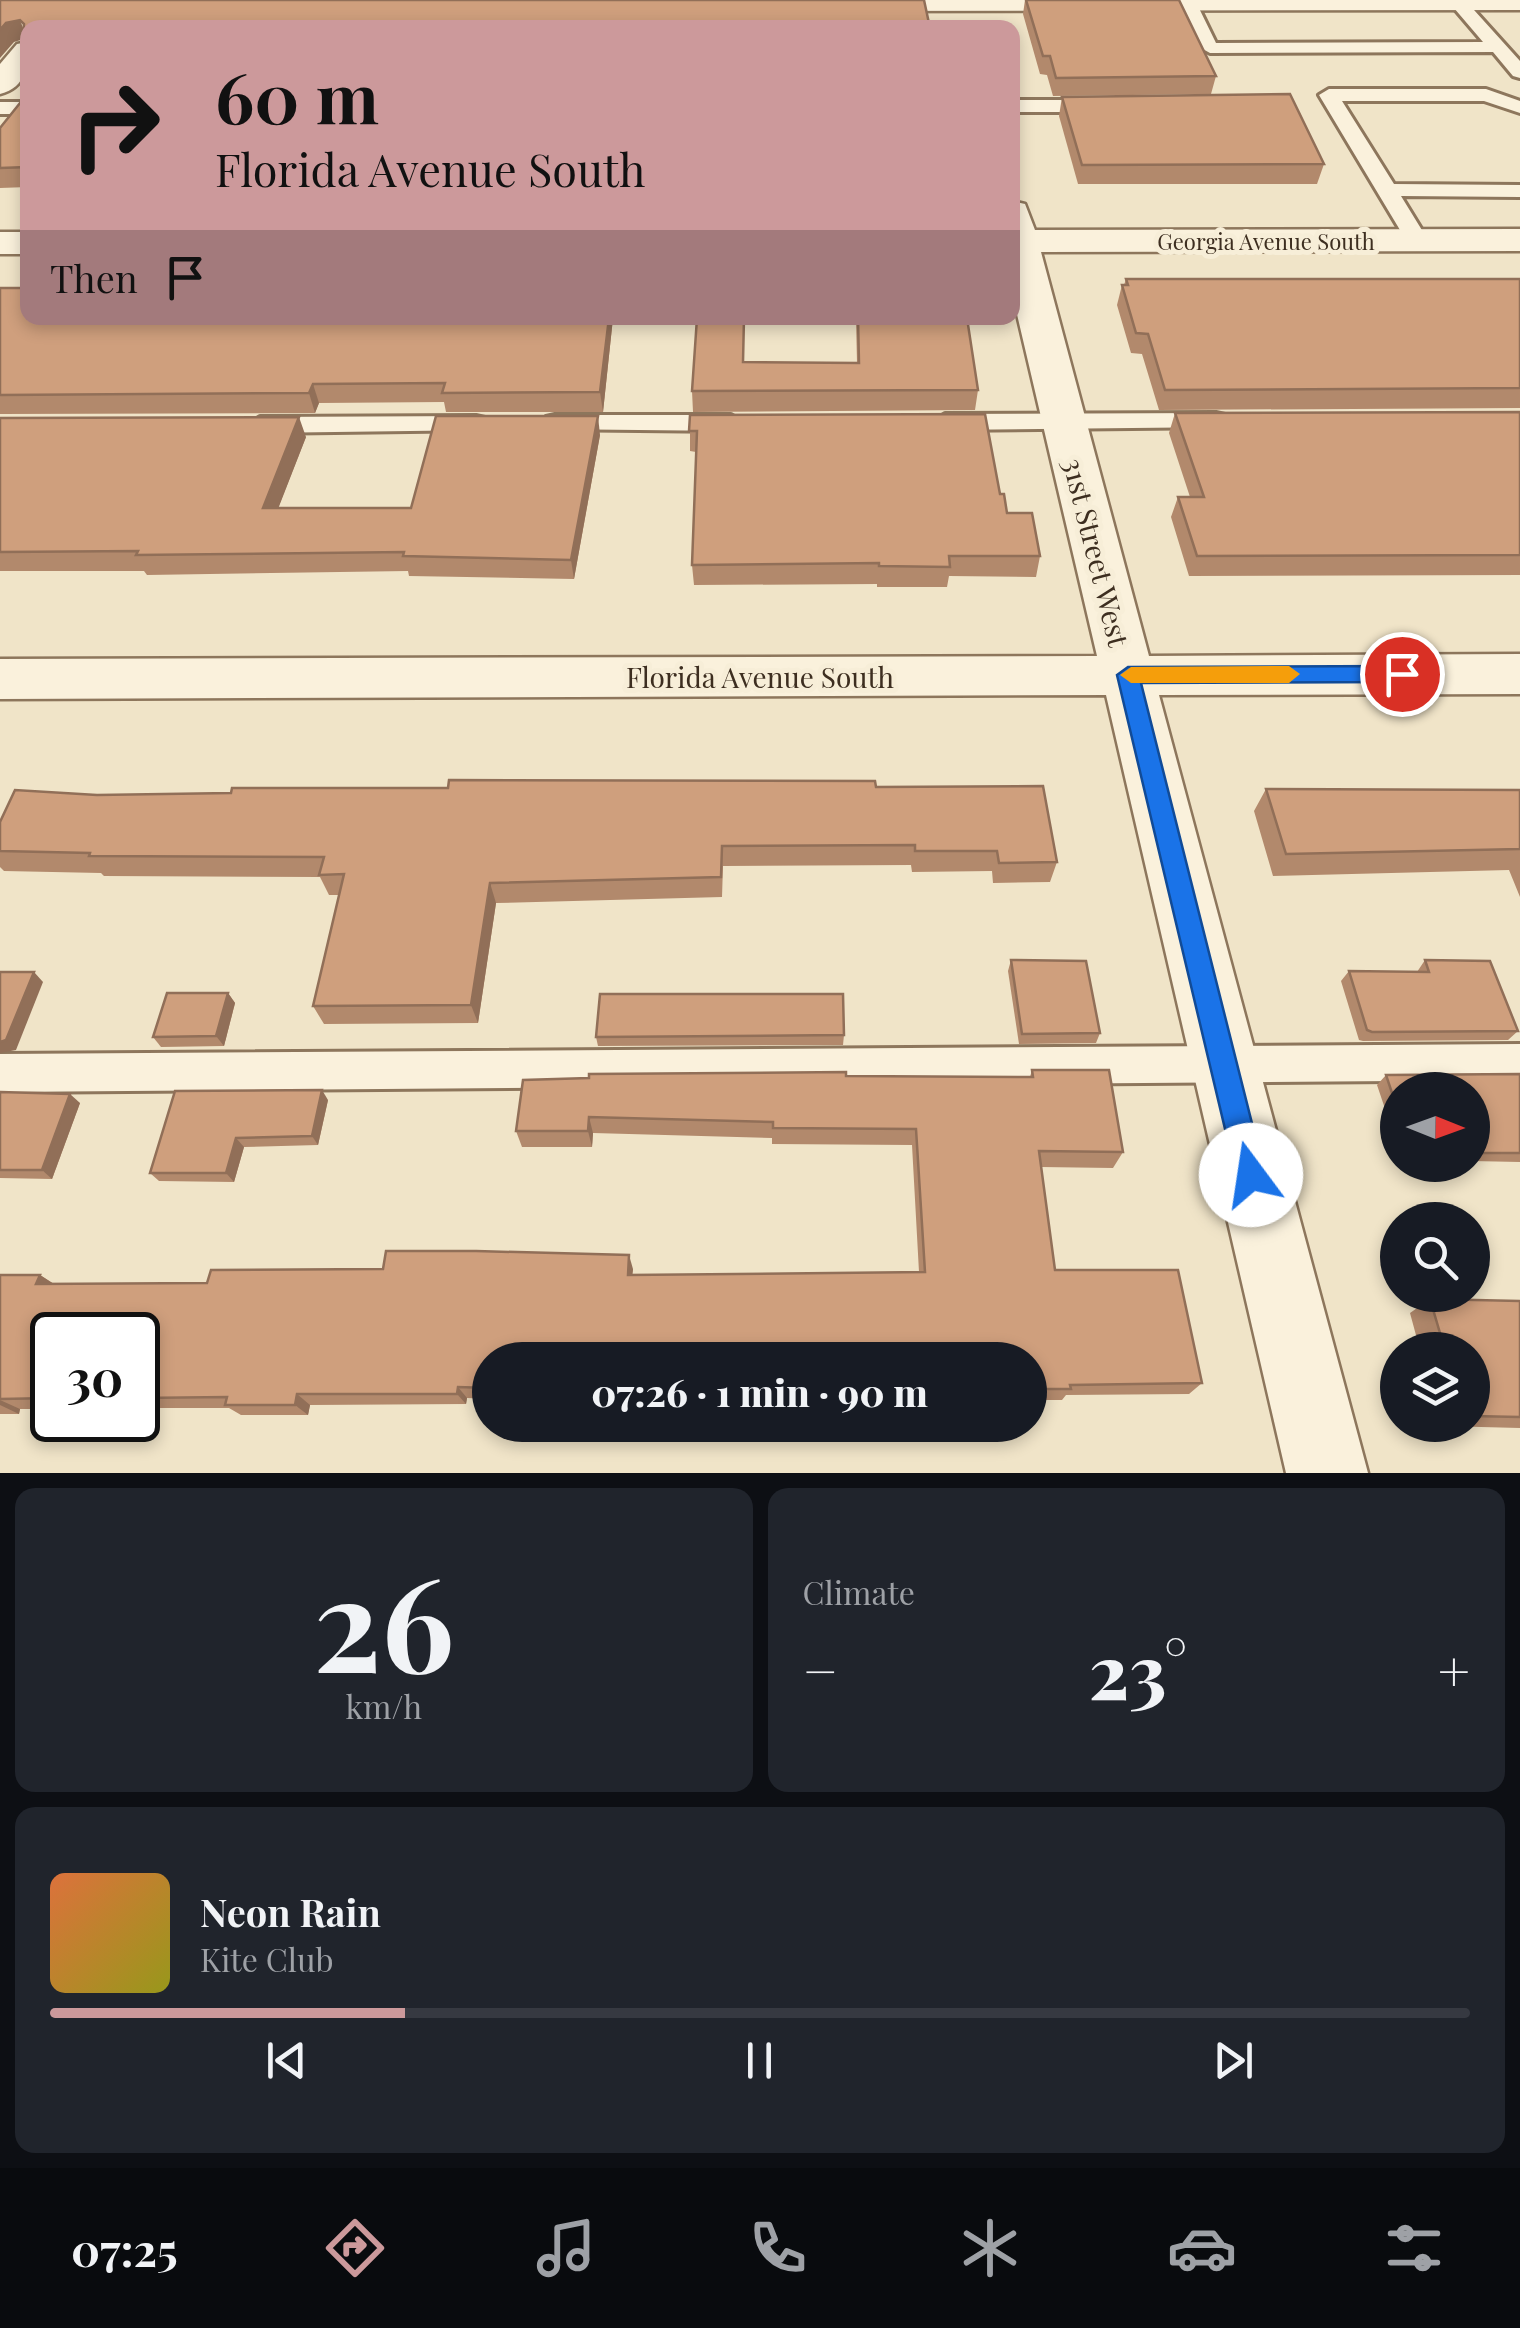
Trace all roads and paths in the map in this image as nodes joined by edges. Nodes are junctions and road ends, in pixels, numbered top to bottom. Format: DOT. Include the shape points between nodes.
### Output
graph roads {
  1 [pos="1187,1"];
  2 [pos="1458,1"];
  3 [pos="1520,1"];
  4 [pos="826,2"];
  5 [pos="968,10"];
  6 [pos="1497,47"];
  7 [pos="20,60"];
  8 [pos="1520,72"];
  9 [pos="0,84"];
  10 [pos="1020,106"];
  11 [pos="1128,106"];
  12 [pos="1520,107"];
  13 [pos="1387,190"];
  14 [pos="1520,191"];
  15 [pos="1020,232"];
  16 [pos="1417,240"];
  17 [pos="1520,240"];
  18 [pos="1020,251"];
  19 [pos="1064,421"];
  20 [pos="1243,421"];
  21 [pos="749,422"];
  22 [pos="926,422"];
  23 [pos="236,424"];
  24 [pos="493,424"];
  25 [pos="532,424"];
  26 [pos="1520,674"];
  27 [pos="1128,675"];
  28 [pos="0,679"];
  29 [pos="1520,1062"];
  30 [pos="1222,1063"];
  31 [pos="0,1074"];
  32 [pos="1327,1473"];
  1 -- 2 [label="street"];
  1 -- 5 [label="street"];
  1 -- 6 [label="lane" via="1210,48"];
  2 -- 3 [label="street"];
  2 -- 6 [label="lane"];
  4 -- 5 [label="street"];
  6 -- 8 [label="lane"];
  7 -- 9 [label="street"];
  10 -- 11 [label="lane"];
  12 -- 13 [label="lane" via="1486,95 1329,95"];
  13 -- 14 [label="lane"];
  13 -- 16 [label="lane"];
  15 -- 16 [label="street, Georgia Avenue South"];
  16 -- 17 [label="street, Georgia Avenue South"];
  18 -- 19 [label="street, 31st Street West"];
  19 -- 20 [label="lane"];
  19 -- 22 [label="lane"];
  19 -- 27 [label="street, 31st Street West"];
  21 -- 25 [label="lane"];
  23 -- 24 [label="lane"];
  26 -- 27 [label="street, Florida Avenue South"];
  27 -- 28 [label="street, Florida Avenue South"];
  27 -- 30 [label="street, 31st Street West"];
  29 -- 30 [label="lane"];
  30 -- 31 [label="lane"];
  30 -- 32 [label="street, 31st Street West"];
}
